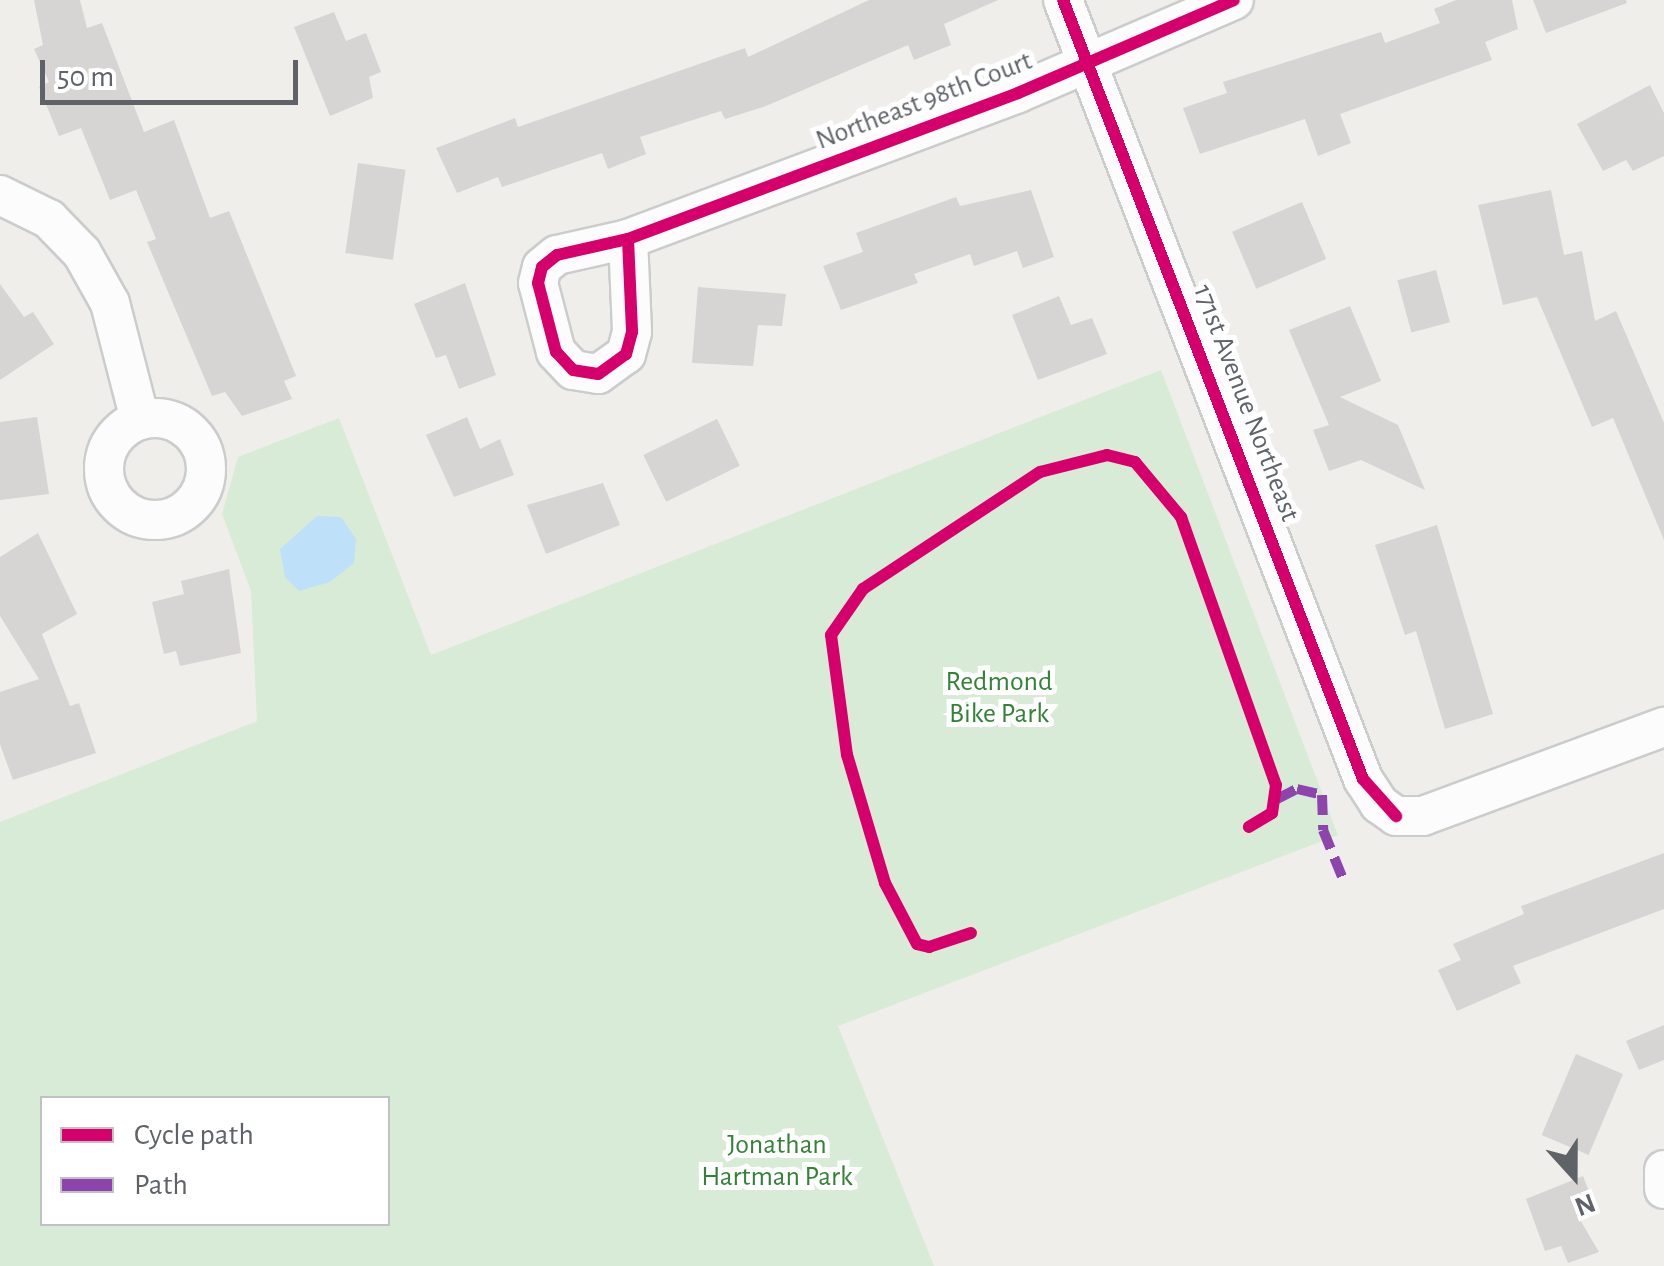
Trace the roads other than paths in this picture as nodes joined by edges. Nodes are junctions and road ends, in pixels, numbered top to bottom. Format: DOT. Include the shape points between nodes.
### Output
graph roads {
  1 [pos="1064,0"];
  2 [pos="1234,0"];
  3 [pos="1088,64"];
  4 [pos="0,195"];
  5 [pos="628,240"];
  6 [pos="140,420"];
  7 [pos="1664,727"];
  8 [pos="1664,1170"];
  9 [pos="1664,1188"];
  1 -- 3 [label="street, 171st Avenue Northeast"];
  2 -- 3 [label="street, Northeast 98th Court"];
  3 -- 5 [label="street, Northeast 98th Court"];
  3 -- 7 [label="street, 171st Avenue Northeast" via="1363,779 1396,816 1424,816"];
  4 -- 6 [label="street" via="49,219 82,254 110,303"];
  8 -- 9 [label="street"];
}
